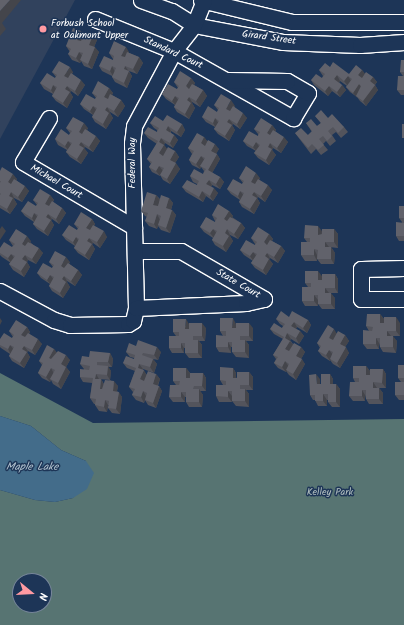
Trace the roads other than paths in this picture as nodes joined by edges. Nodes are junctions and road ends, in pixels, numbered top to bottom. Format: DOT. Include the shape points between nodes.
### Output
graph roads {
  1 [pos="141,0"];
  2 [pos="203,0"];
  3 [pos="95,19"];
  4 [pos="404,22"];
  5 [pos="194,25"];
  6 [pos="404,42"];
  7 [pos="174,51"];
  8 [pos="228,80"];
  9 [pos="49,118"];
  10 [pos="134,226"];
  11 [pos="136,252"];
  12 [pos="404,268"];
  13 [pos="0,291"];
  14 [pos="404,299"];
  15 [pos="136,313"];
  1 -- 5 [label="street, Girard Street" via="172,11"];
  2 -- 4 [label="street, Girard Street" via="292,22"];
  2 -- 5 [label="street, Federal Way"];
  3 -- 7 [label="street, Standard Court"];
  5 -- 6 [label="street, Girard Street" via="283,42 360,45"];
  5 -- 7 [label="street, Federal Way"];
  7 -- 8 [label="street, Standard Court"];
  7 -- 10 [label="street, Federal Way" via="134,126"];
  9 -- 10 [label="street, Michael Court" via="23,162"];
  10 -- 11 [label="street, Federal Way"];
  11 -- 15 [label="street, Federal Way"];
  11 -- 15 [label="street, State Court" via="181,251 264,299"];
  12 -- 14 [label="street" via="361,269 361,299"];
  13 -- 15 [label="street" via="54,320 70,325 128,324"];
}
